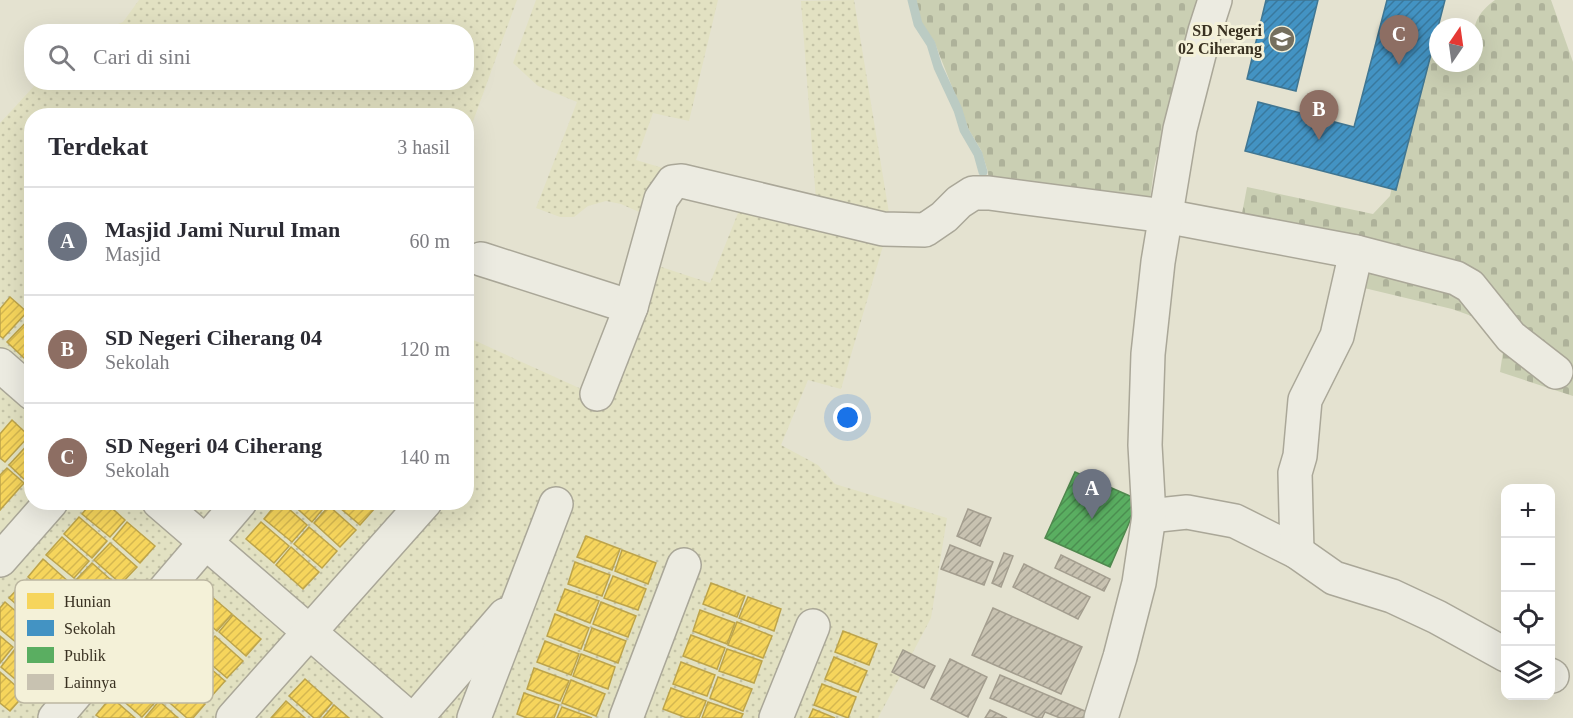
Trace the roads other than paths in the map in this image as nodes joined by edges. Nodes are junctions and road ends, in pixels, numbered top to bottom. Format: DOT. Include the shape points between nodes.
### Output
graph roads {
  1 [pos="1215,0"];
  2 [pos="1165,216"];
  3 [pos="1356,252"];
  4 [pos="481,260"];
  5 [pos="631,307"];
  6 [pos="0,365"];
  7 [pos="1556,372"];
  8 [pos="24,386"];
  9 [pos="597,394"];
  10 [pos="556,504"];
  11 [pos="43,510"];
  12 [pos="168,510"];
  13 [pos="233,510"];
  14 [pos="418,510"];
  15 [pos="1149,516"];
  16 [pos="205,543"];
  17 [pos="1297,552"];
  18 [pos="2,553"];
  19 [pos="684,565"];
  20 [pos="173,580"];
  21 [pos="522,596"];
  22 [pos="813,626"];
  23 [pos="309,633"];
  24 [pos="1501,652"];
  25 [pos="68,703"];
  26 [pos="55,718"];
  27 [pos="232,718"];
  28 [pos="409,718"];
  29 [pos="416,718"];
  30 [pos="474,718"];
  31 [pos="626,718"];
  32 [pos="776,718"];
  33 [pos="1101,718"];
  1 -- 2 [label="street" via="1180,129"];
  2 -- 3 [label="street"];
  2 -- 5 [label="street" via="973,193 925,230 883,229 682,180 673,182 661,199"];
  2 -- 15 [label="street" via="1148,354 1145,445"];
  3 -- 7 [label="street" via="1456,278 1470,286 1511,337"];
  3 -- 17 [label="street" via="1337,336 1305,400 1295,473"];
  4 -- 5 [label="street"];
  5 -- 9 [label="street"];
  6 -- 8 [label="street"];
  10 -- 21 [label="street"];
  11 -- 18 [label="street"];
  12 -- 16 [label="street"];
  13 -- 16 [label="street"];
  14 -- 23 [label="street"];
  15 -- 17 [label="street" via="1187,512 1235,521"];
  15 -- 33 [label="street" via="1139,583"];
  16 -- 20 [label="street"];
  16 -- 23 [label="street"];
  17 -- 24 [label="street" via="1334,578 1392,596"];
  19 -- 31 [label="street"];
  21 -- 29 [label="street"];
  21 -- 30 [label="street"];
  22 -- 32 [label="street"];
  23 -- 27 [label="street"];
  23 -- 28 [label="street"];
  25 -- 26 [label="street"];
}
